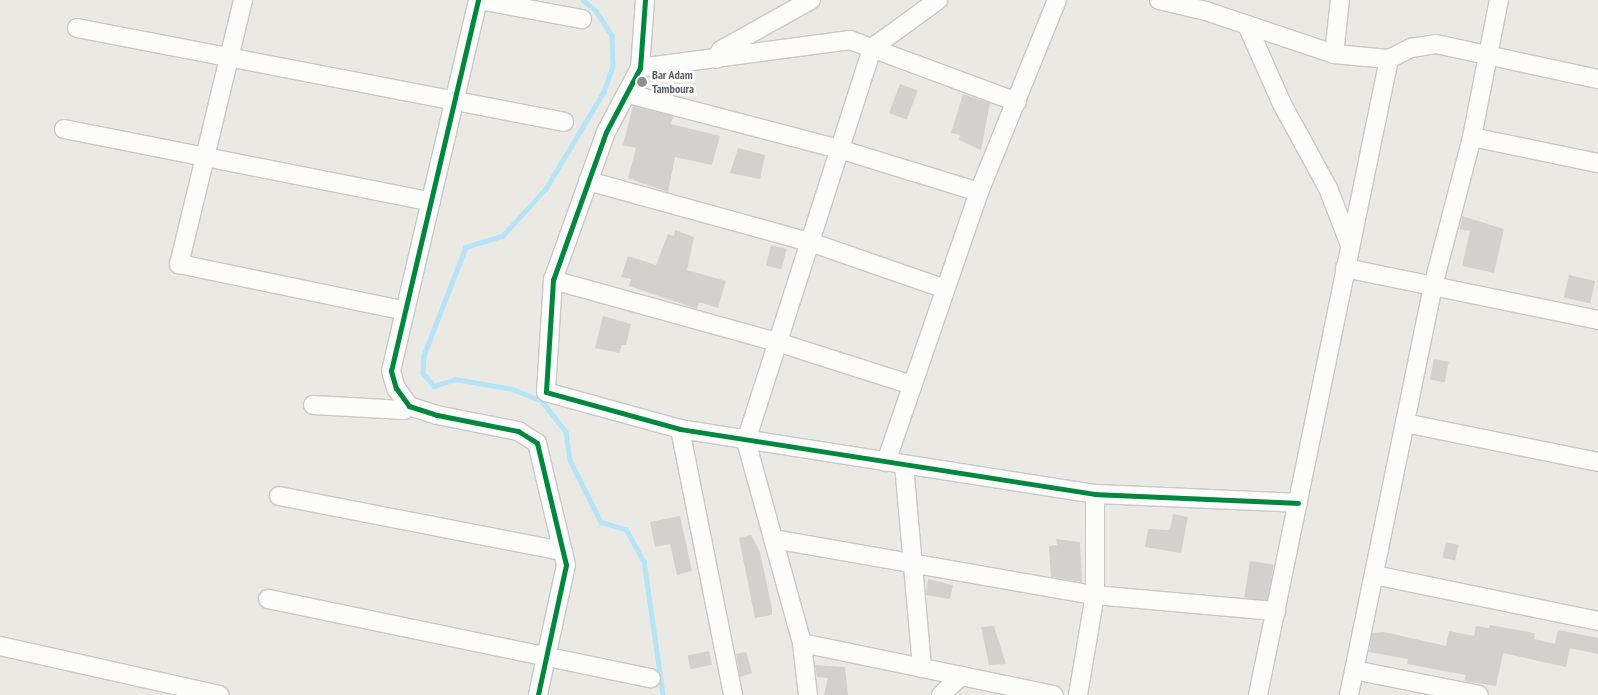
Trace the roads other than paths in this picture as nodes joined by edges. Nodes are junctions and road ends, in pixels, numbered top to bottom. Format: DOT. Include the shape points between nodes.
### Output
graph roads {
  1 [pos="243,0"];
  2 [pos="479,0"];
  3 [pos="645,0"];
  4 [pos="811,0"];
  5 [pos="938,0"];
  6 [pos="1057,0"];
  7 [pos="1159,0"];
  8 [pos="1340,0"];
  9 [pos="1499,0"];
  10 [pos="1205,6"];
  11 [pos="582,19"];
  12 [pos="1247,25"];
  13 [pos="77,28"];
  14 [pos="872,48"];
  15 [pos="1334,54"];
  16 [pos="1486,56"];
  17 [pos="229,57"];
  18 [pos="1389,58"];
  19 [pos="716,59"];
  20 [pos="640,68"];
  21 [pos="1598,79"];
  22 [pos="629,94"];
  23 [pos="454,101"];
  24 [pos="1017,102"];
  25 [pos="564,122"];
  26 [pos="64,128"];
  27 [pos="1472,137"];
  28 [pos="840,149"];
  29 [pos="205,157"];
  30 [pos="1598,163"];
  31 [pos="588,181"];
  32 [pos="979,192"];
  33 [pos="431,202"];
  34 [pos="810,242"];
  35 [pos="1350,245"];
  36 [pos="1345,268"];
  37 [pos="553,280"];
  38 [pos="1433,286"];
  39 [pos="943,288"];
  40 [pos="405,310"];
  41 [pos="1598,320"];
  42 [pos="777,342"];
  43 [pos="912,385"];
  44 [pos="313,405"];
  45 [pos="409,406"];
  46 [pos="1405,423"];
  47 [pos="680,429"];
  48 [pos="746,440"];
  49 [pos="886,462"];
  50 [pos="1598,462"];
  51 [pos="904,465"];
  52 [pos="1095,494"];
  53 [pos="279,496"];
  54 [pos="1298,503"];
  55 [pos="773,539"];
  56 [pos="563,551"];
  57 [pos="913,563"];
  58 [pos="1374,575"];
  59 [pos="1095,594"];
  60 [pos="268,599"];
  61 [pos="1276,610"];
  62 [pos="1598,621"];
  63 [pos="802,643"];
  64 [pos="0,646"];
  65 [pos="546,656"];
  66 [pos="922,668"];
  67 [pos="1354,670"];
  68 [pos="961,676"];
  69 [pos="651,678"];
  70 [pos="220,695"];
  71 [pos="538,695"];
  72 [pos="733,695"];
  73 [pos="808,695"];
  74 [pos="941,695"];
  75 [pos="1054,695"];
  76 [pos="1078,695"];
  77 [pos="1258,695"];
  78 [pos="1349,695"];
  79 [pos="1478,695"];
  1 -- 17 [label="street"];
  2 -- 11 [label="street"];
  2 -- 23 [label="street"];
  3 -- 20 [label="street"];
  4 -- 19 [label="street" via="720,50"];
  5 -- 14 [label="street"];
  6 -- 24 [label="street"];
  7 -- 10 [label="street"];
  8 -- 15 [label="street"];
  9 -- 16 [label="street"];
  10 -- 12 [label="street"];
  12 -- 15 [label="street"];
  12 -- 35 [label="street" via="1282,104 1328,188"];
  13 -- 17 [label="street"];
  14 -- 19 [label="street" via="850,40"];
  14 -- 24 [label="street"];
  14 -- 28 [label="street"];
  15 -- 18 [label="street"];
  16 -- 18 [label="street" via="1436,44 1411,48"];
  16 -- 21 [label="street"];
  16 -- 27 [label="street"];
  17 -- 23 [label="street"];
  17 -- 29 [label="street"];
  18 -- 35 [label="street"];
  19 -- 20 [label="street"];
  20 -- 22 [label="street"];
  22 -- 28 [label="street"];
  22 -- 31 [label="street" via="606,132"];
  23 -- 25 [label="street"];
  23 -- 33 [label="street"];
  24 -- 32 [label="street"];
  26 -- 29 [label="street"];
  27 -- 30 [label="street"];
  27 -- 38 [label="street"];
  28 -- 32 [label="street"];
  28 -- 34 [label="street"];
  29 -- 33 [label="street"];
  29 -- 40 [label="street" via="179,264"];
  31 -- 34 [label="street"];
  31 -- 37 [label="street"];
  32 -- 39 [label="street"];
  33 -- 40 [label="street"];
  34 -- 39 [label="street"];
  34 -- 42 [label="street"];
  35 -- 36 [label="street"];
  36 -- 38 [label="street"];
  36 -- 54 [label="street"];
  37 -- 42 [label="street"];
  37 -- 47 [label="street" via="546,392"];
  38 -- 41 [label="street"];
  38 -- 46 [label="street"];
  39 -- 43 [label="street"];
  40 -- 45 [label="street" via="391,371 396,388"];
  42 -- 43 [label="street"];
  42 -- 48 [label="street"];
  43 -- 49 [label="street"];
  44 -- 45 [label="street" via="404,410"];
  45 -- 56 [label="street" via="437,415 518,431 537,444"];
  46 -- 50 [label="street"];
  46 -- 58 [label="street"];
  47 -- 48 [label="street"];
  47 -- 72 [label="street"];
  48 -- 49 [label="street"];
  48 -- 55 [label="street"];
  49 -- 51 [label="street"];
  51 -- 52 [label="street"];
  51 -- 57 [label="street"];
  52 -- 54 [label="street"];
  52 -- 59 [label="street"];
  53 -- 56 [label="street"];
  54 -- 61 [label="street"];
  55 -- 57 [label="street"];
  55 -- 63 [label="street"];
  56 -- 65 [label="street" via="566,565"];
  57 -- 59 [label="street"];
  57 -- 66 [label="street"];
  58 -- 62 [label="street"];
  58 -- 67 [label="street"];
  59 -- 61 [label="street"];
  59 -- 76 [label="street"];
  60 -- 65 [label="street"];
  61 -- 77 [label="street"];
  63 -- 66 [label="street"];
  63 -- 73 [label="street"];
  64 -- 70 [label="street"];
  65 -- 69 [label="street"];
  65 -- 71 [label="street"];
  66 -- 68 [label="street"];
  67 -- 78 [label="street"];
  67 -- 79 [label="street"];
  68 -- 74 [label="street"];
  68 -- 75 [label="street"];
}
